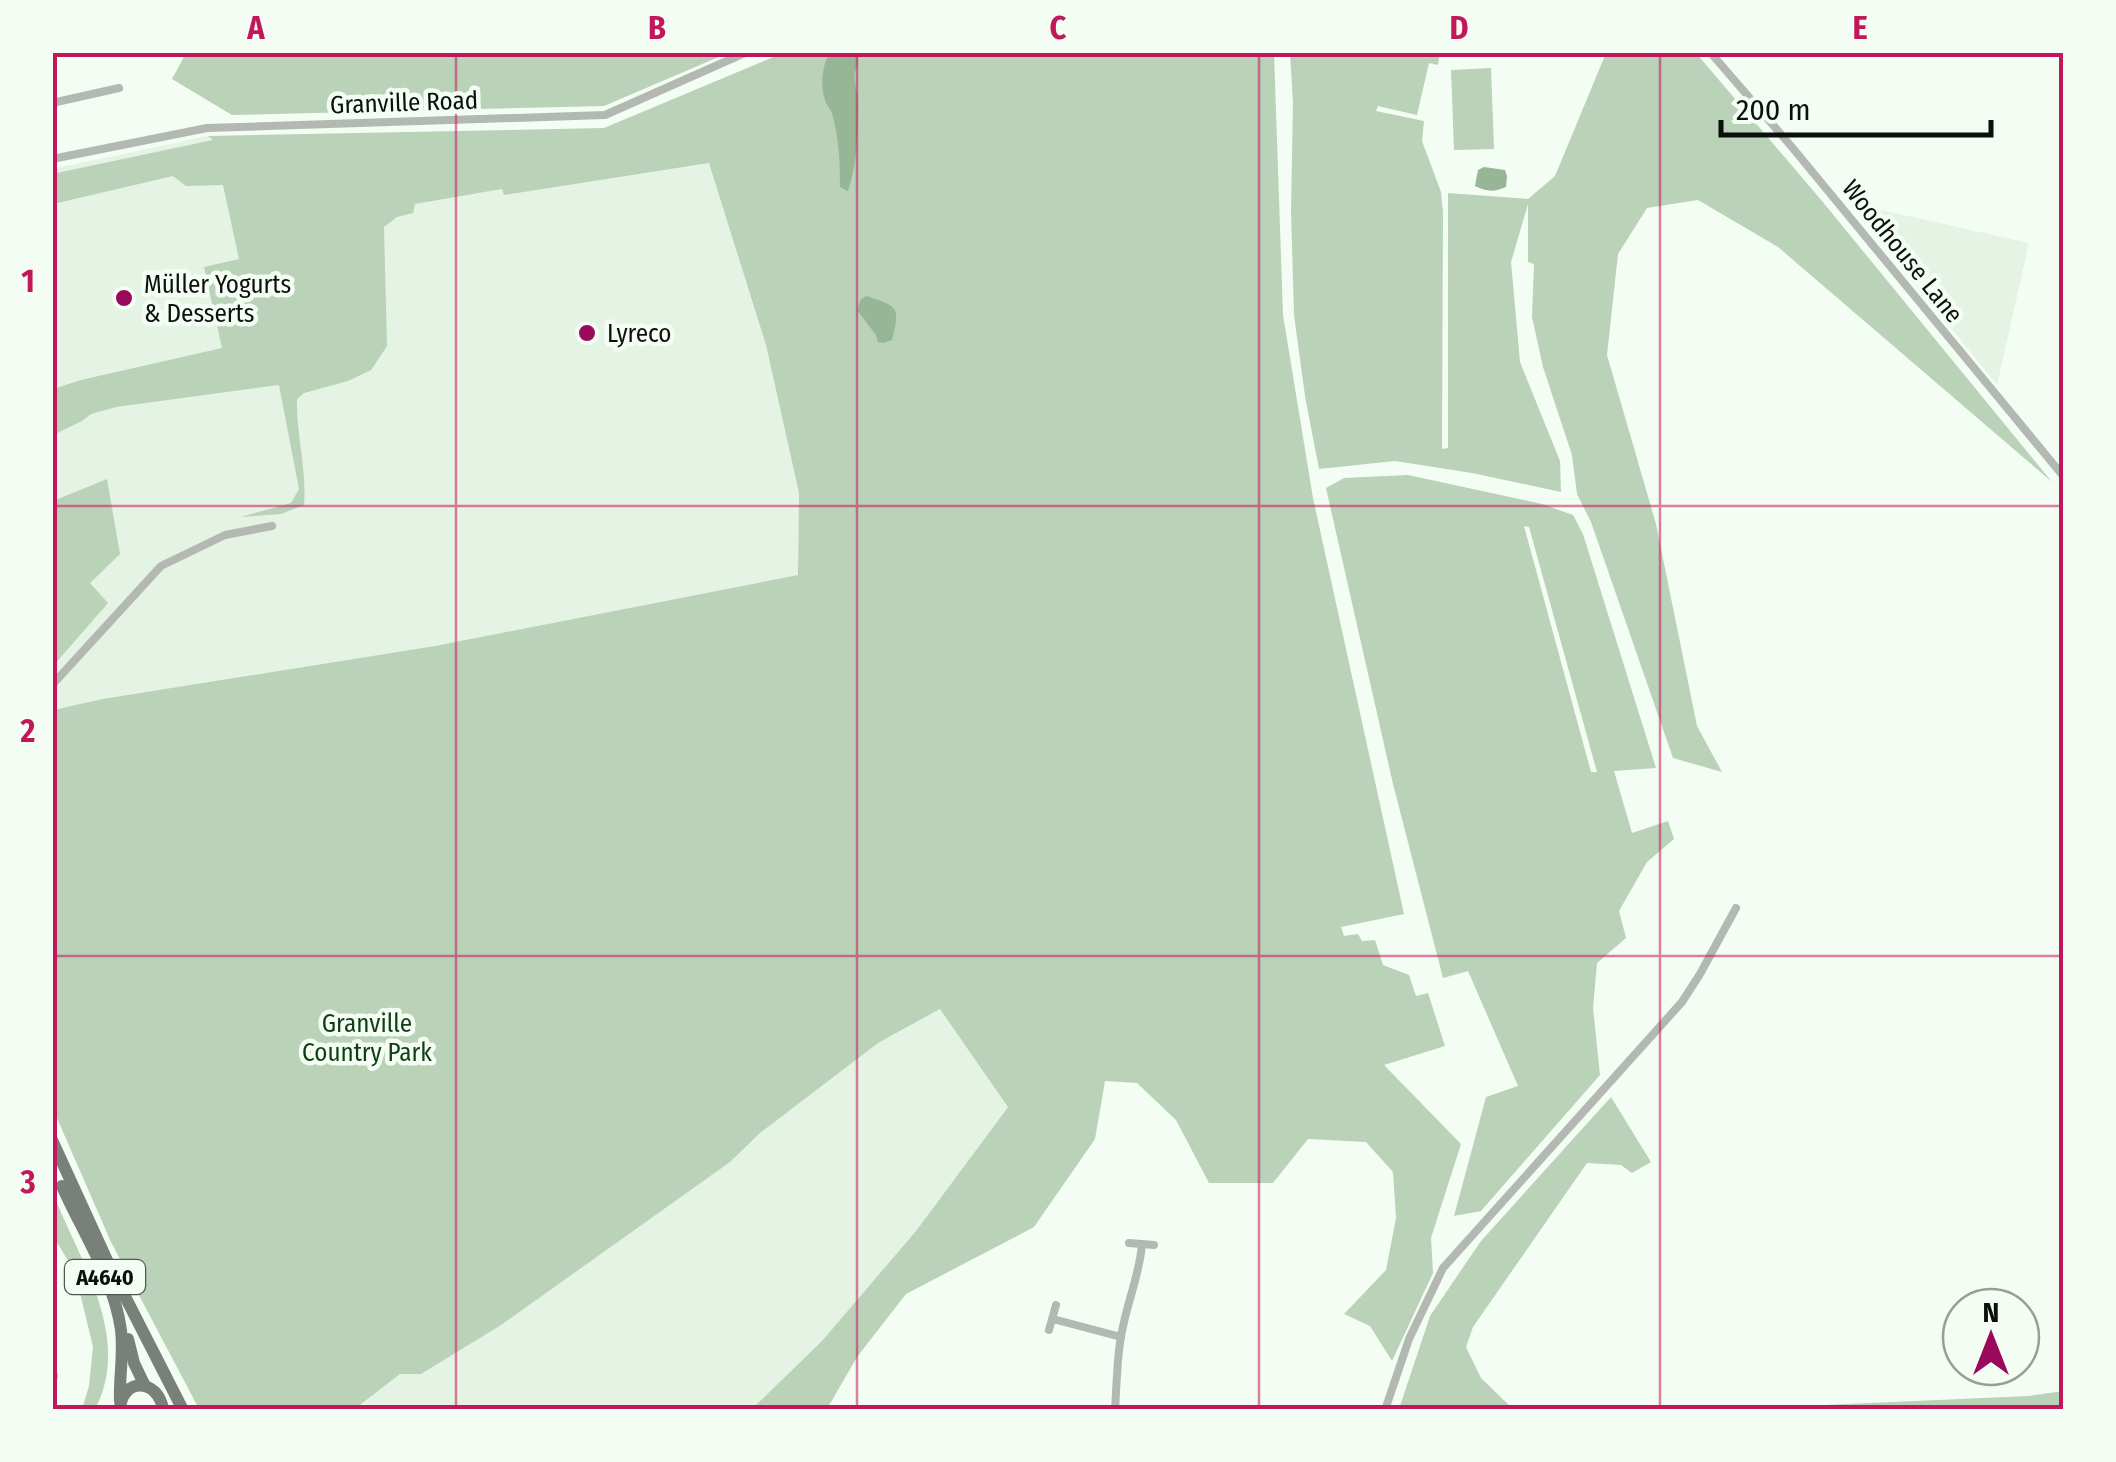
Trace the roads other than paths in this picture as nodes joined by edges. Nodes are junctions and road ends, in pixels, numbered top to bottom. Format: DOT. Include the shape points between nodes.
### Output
graph roads {
  1 [pos="747,52"];
  2 [pos="1710,52"];
  3 [pos="119,88"];
  4 [pos="52,104"];
  5 [pos="52,159"];
  6 [pos="2064,477"];
  7 [pos="272,526"];
  8 [pos="52,685"];
  9 [pos="1736,908"];
  10 [pos="52,1140"];
  11 [pos="52,1163"];
  12 [pos="1129,1243"];
  13 [pos="1142,1244"];
  14 [pos="1154,1245"];
  15 [pos="110,1269"];
  16 [pos="1056,1305"];
  17 [pos="1052,1319"];
  18 [pos="1049,1330"];
  19 [pos="1121,1337"];
  20 [pos="145,1386"];
  21 [pos="162,1404"];
  22 [pos="120,1407"];
  23 [pos="172,1410"];
  24 [pos="183,1410"];
  25 [pos="1114,1410"];
  26 [pos="1385,1410"];
  1 -- 5 [label="street, Granville Road" via="605,115 208,128"];
  2 -- 6 [label="street, Woodhouse Lane"];
  3 -- 4 [label="street"];
  7 -- 8 [label="street" via="225,535 161,566"];
  9 -- 26 [label="street" via="1682,1002 1443,1268"];
  10 -- 15 [label="main road, A4640"];
  11 -- 22 [label="main road, A4640" via="114,1299 122,1336"];
  12 -- 13 [label="street"];
  13 -- 14 [label="street"];
  13 -- 19 [label="street"];
  15 -- 20 [label="main road, A4640"];
  15 -- 24 [label="main road, A4640"];
  16 -- 17 [label="street"];
  17 -- 18 [label="street"];
  17 -- 19 [label="street"];
  19 -- 25 [label="street"];
  20 -- 21 [label="main road" via="156,1390"];
  20 -- 22 [label="main road, A4640" via="130,1388"];
  21 -- 23 [label="main road"];
}
